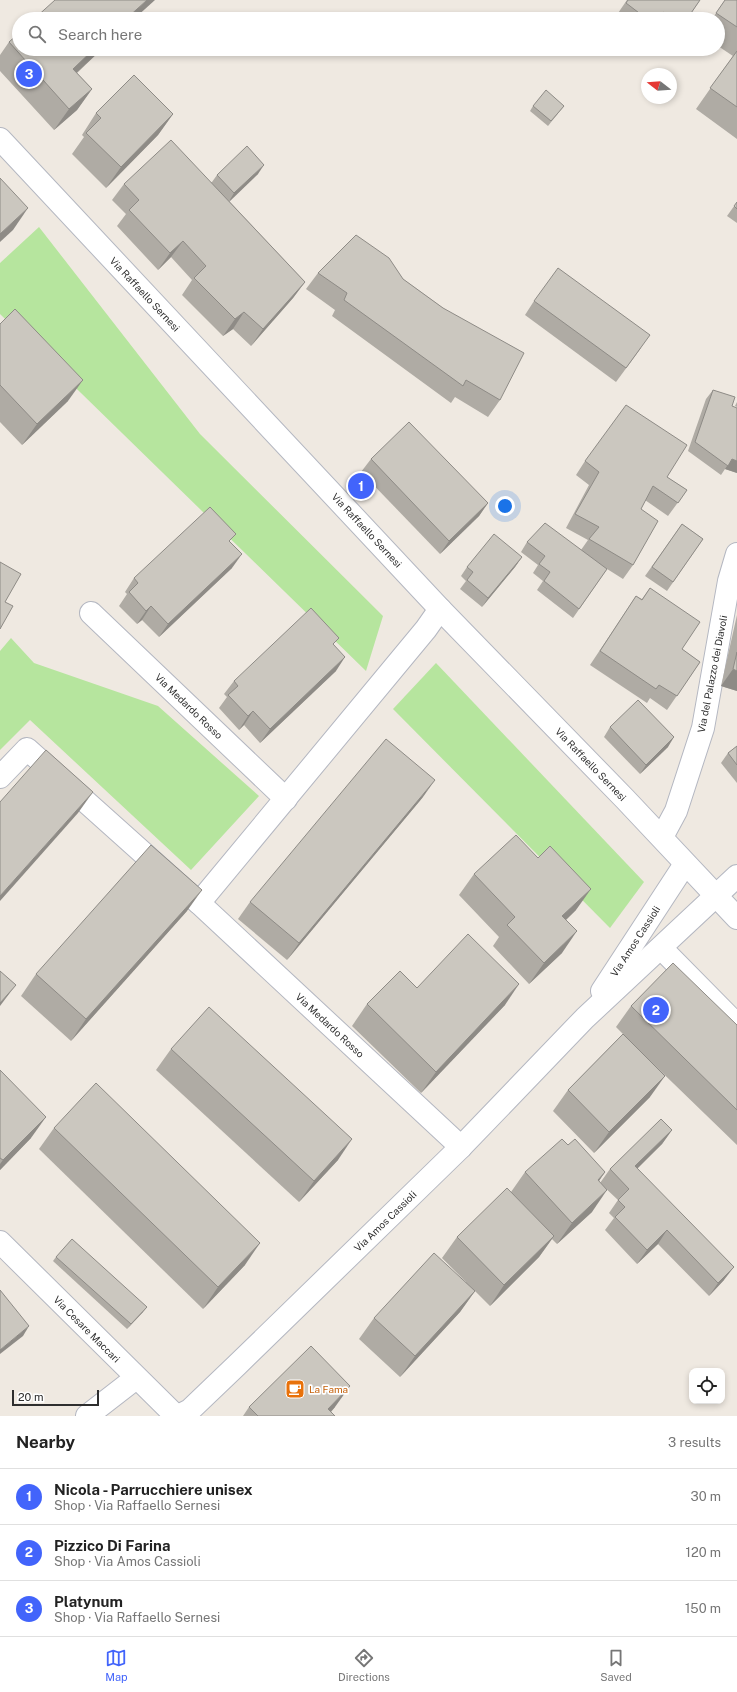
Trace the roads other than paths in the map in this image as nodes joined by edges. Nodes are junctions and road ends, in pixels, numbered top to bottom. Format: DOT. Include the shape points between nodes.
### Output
graph roads {
  1 [pos="0,139"];
  2 [pos="737,554"];
  3 [pos="440,609"];
  4 [pos="91,613"];
  5 [pos="0,777"];
  6 [pos="286,799"];
  7 [pos="662,837"];
  8 [pos="685,864"];
  9 [pos="737,876"];
  10 [pos="715,896"];
  11 [pos="199,902"];
  12 [pos="737,918"];
  13 [pos="661,948"];
  14 [pos="585,1018"];
  15 [pos="737,1025"];
  16 [pos="461,1147"];
  17 [pos="0,1242"];
  18 [pos="136,1378"];
  19 [pos="87,1416"];
  20 [pos="177,1416"];
  1 -- 3 [label="street, Via Raffaello Sernesi"];
  2 -- 7 [label="street, Via del Palazzo dei Diavoli" via="729,581 703,728 676,811"];
  3 -- 6 [label="street"];
  3 -- 7 [label="street, Via Raffaello Sernesi"];
  4 -- 6 [label="street, Via Medardo Rosso"];
  5 -- 11 [label="street, Via Medardo Rosso" via="27,749"];
  6 -- 11 [label="street"];
  7 -- 8 [label="street, Via Raffaello Sernesi"];
  8 -- 10 [label="street, Via Raffaello Sernesi"];
  8 -- 14 [label="street, Via Amos Cassioli"];
  9 -- 10 [label="street, Via Amos Cassioli"];
  10 -- 12 [label="street, Via Raffaello Sernesi"];
  10 -- 13 [label="street, Via Amos Cassioli"];
  11 -- 16 [label="street, Via Medardo Rosso"];
  13 -- 14 [label="street, Via Amos Cassioli"];
  13 -- 15 [label="street"];
  14 -- 16 [label="street, Via Amos Cassioli"];
  16 -- 20 [label="street, Via Amos Cassioli" via="190,1410"];
  17 -- 18 [label="street, Via Cesare Maccari"];
  18 -- 19 [label="street"];
  18 -- 20 [label="street, Via Cesare Maccari"];
}
